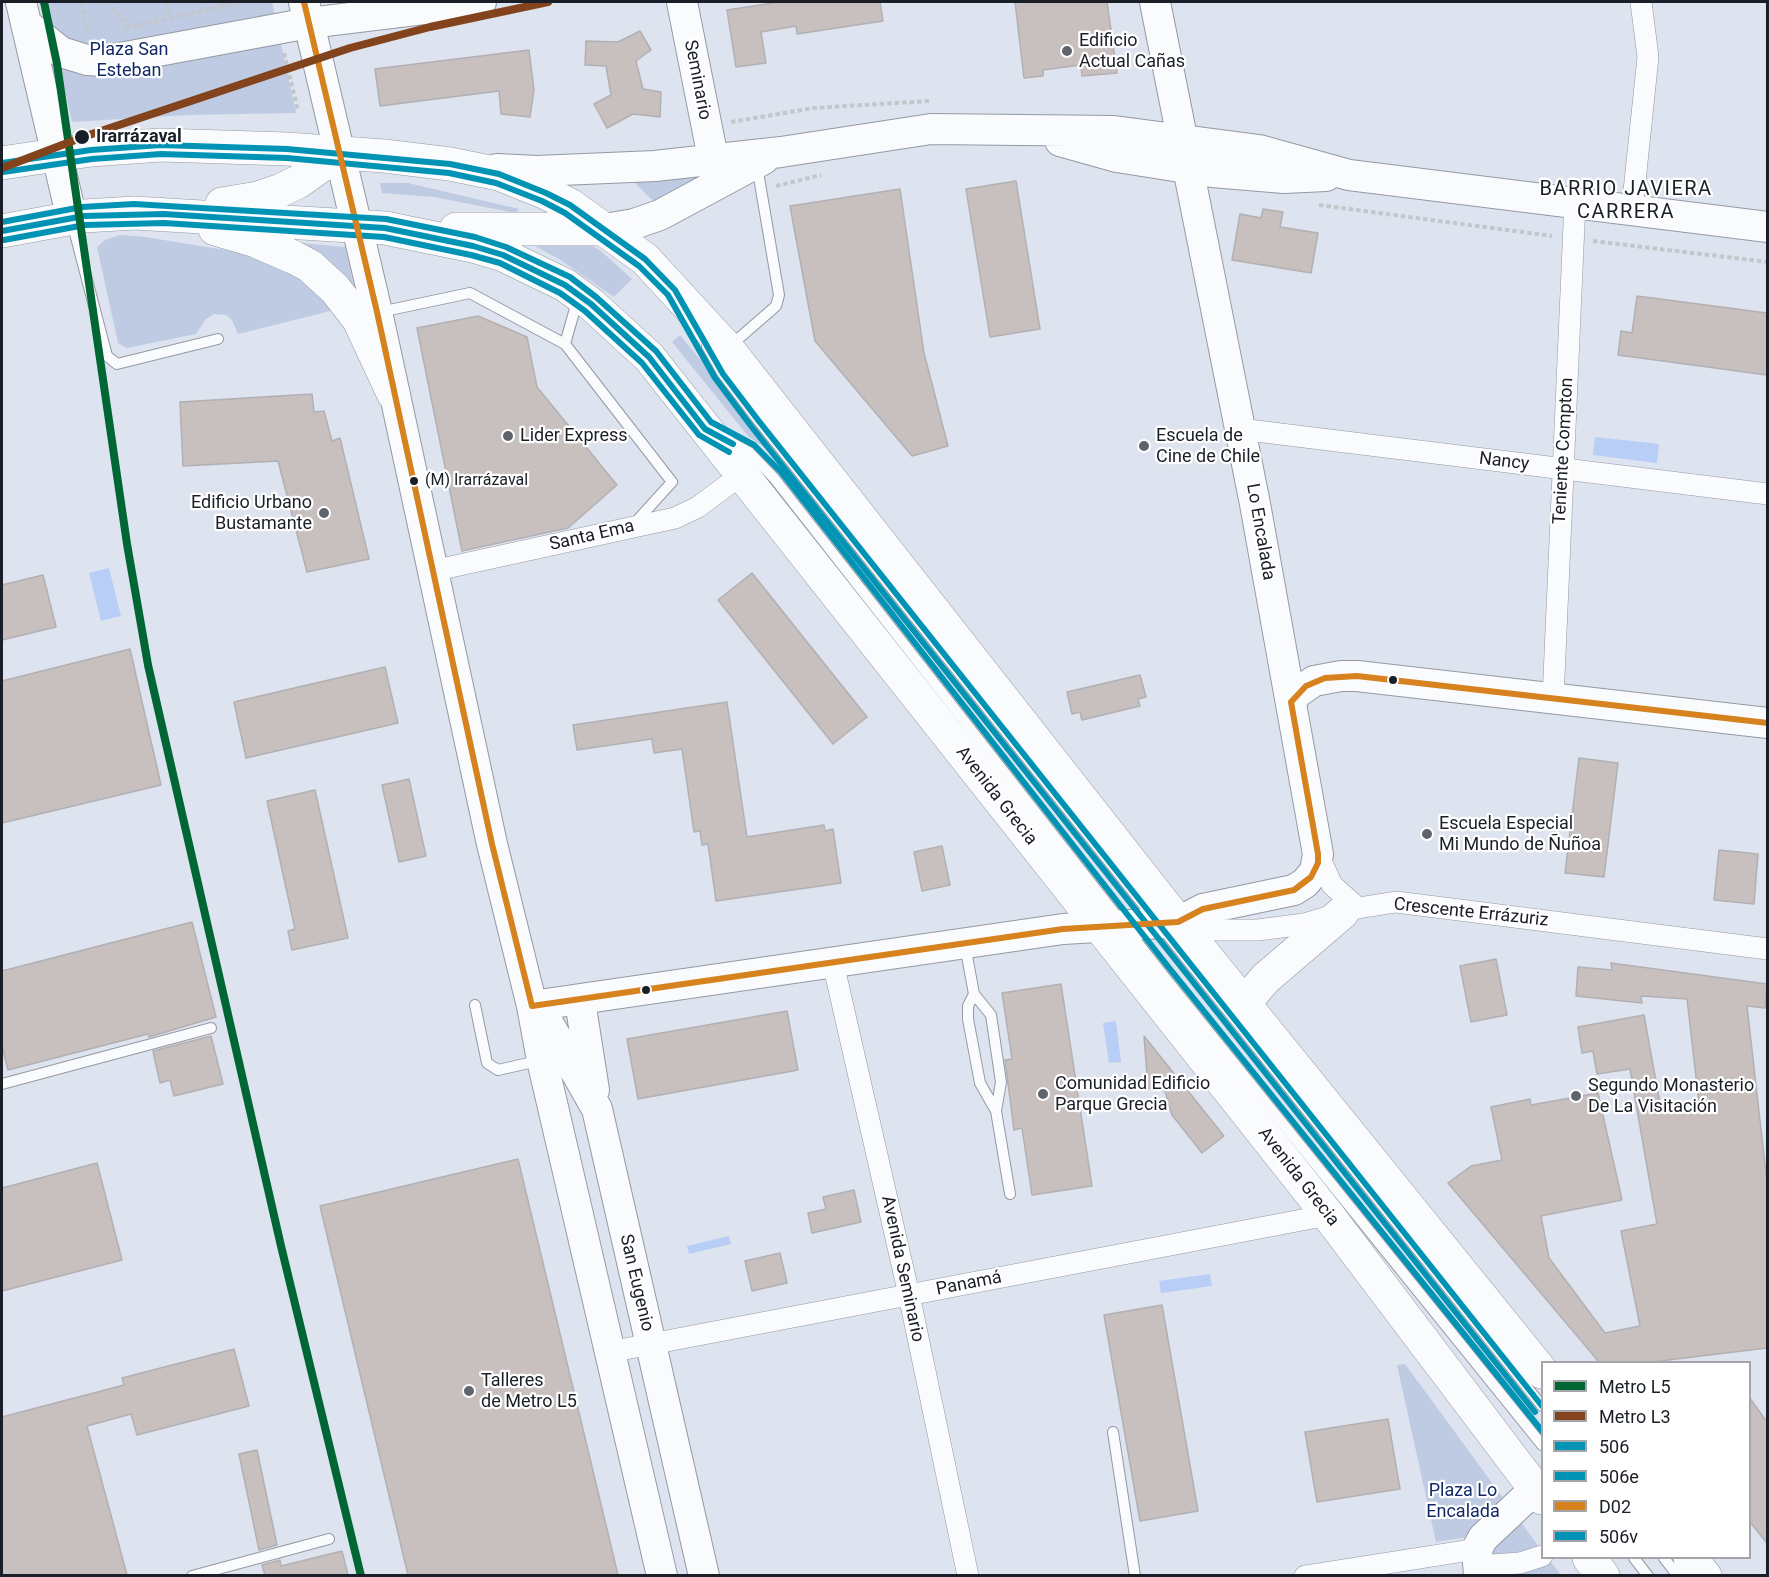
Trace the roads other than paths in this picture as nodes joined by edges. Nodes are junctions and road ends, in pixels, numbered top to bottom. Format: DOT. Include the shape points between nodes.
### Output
graph roads {
  1 [pos="481,2"];
  2 [pos="682,2"];
  3 [pos="1155,2"];
  4 [pos="1641,2"];
  5 [pos="307,12"];
  6 [pos="24,13"];
  7 [pos="1025,132"];
  8 [pos="1182,139"];
  9 [pos="339,153"];
  10 [pos="56,155"];
  11 [pos="768,157"];
  12 [pos="713,158"];
  13 [pos="2,164"];
  14 [pos="473,168"];
  15 [pos="1189,168"];
  16 [pos="1349,174"];
  17 [pos="1575,202"];
  18 [pos="1632,210"];
  19 [pos="164,214"];
  20 [pos="72,219"];
  21 [pos="371,226"];
  22 [pos="1767,227"];
  23 [pos="604,229"];
  24 [pos="2,231"];
  25 [pos="675,290"];
  26 [pos="579,295"];
  27 [pos="377,312"];
  28 [pos="218,339"];
  29 [pos="565,345"];
  30 [pos="728,348"];
  31 [pos="393,393"];
  32 [pos="705,429"];
  33 [pos="1240,429"];
  34 [pos="1564,469"];
  35 [pos="741,475"];
  36 [pos="1767,494"];
  37 [pos="630,527"];
  38 [pos="432,571"];
  39 [pos="1553,699"];
  40 [pos="1291,702"];
  41 [pos="1767,723"];
  42 [pos="1318,854"];
  43 [pos="1350,911"];
  44 [pos="1168,922"];
  45 [pos="1111,925"];
  46 [pos="965,944"];
  47 [pos="1767,949"];
  48 [pos="833,963"];
  49 [pos="974,994"];
  50 [pos="586,999"];
  51 [pos="1245,1002"];
  52 [pos="475,1005"];
  53 [pos="532,1006"];
  54 [pos="212,1028"];
  55 [pos="542,1060"];
  56 [pos="2,1084"];
  57 [pos="597,1109"];
  58 [pos="996,1111"];
  59 [pos="1010,1194"];
  60 [pos="1328,1215"];
  61 [pos="909,1295"];
  62 [pos="650,1344"];
  63 [pos="609,1352"];
  64 [pos="1541,1371"];
  65 [pos="1541,1405"];
  66 [pos="1113,1432"];
  67 [pos="1541,1444"];
  68 [pos="1539,1494"];
  69 [pos="329,1539"];
  70 [pos="1541,1556"];
  71 [pos="1591,1559"];
  72 [pos="1636,1559"];
  73 [pos="1666,1559"];
  74 [pos="1692,1559"];
  75 [pos="1478,1563"];
  76 [pos="192,1575"];
  77 [pos="663,1575"];
  78 [pos="704,1575"];
  79 [pos="968,1575"];
  80 [pos="1135,1575"];
  81 [pos="1305,1575"];
  82 [pos="1603,1575"];
  83 [pos="1648,1575"];
  84 [pos="1678,1575"];
  85 [pos="1705,1575"];
  1 -- 5 [label="main road"];
  2 -- 12 [label="main road, Seminario"];
  3 -- 8 [label="main road, Lo Encalada"];
  4 -- 18 [label="street" via="1648,57"];
  5 -- 6 [label="main road" via="104,61 61,52"];
  5 -- 9 [label="main road, San Eugenio"];
  6 -- 10 [label="main road"];
  7 -- 8 [label="main road" via="1114,131"];
  7 -- 11 [label="main road" via="931,129"];
  7 -- 15 [label="main road" via="1117,156"];
  8 -- 15 [label="main road, Lo Encalada"];
  8 -- 16 [label="main road" via="1259,150"];
  9 -- 10 [label="main road" via="161,145"];
  9 -- 14 [label="main road"];
  9 -- 19 [label="main road" via="279,191"];
  9 -- 21 [label="main road, San Eugenio"];
  10 -- 13 [label="main road"];
  10 -- 20 [label="main road"];
  11 -- 12 [label="main road"];
  11 -- 23 [label="main road" via="660,215"];
  11 -- 30 [label="lane" via="779,295 776,306"];
  12 -- 14 [label="main road" via="591,170"];
  14 -- 23 [label="main road" via="546,193"];
  15 -- 16 [label="main road" via="1284,178"];
  15 -- 33 [label="main road, Lo Encalada"];
  16 -- 17 [label="main road"];
  17 -- 18 [label="main road"];
  17 -- 34 [label="street, Teniente Compton"];
  18 -- 22 [label="main road"];
  19 -- 20 [label="main road" via="106,214"];
  19 -- 21 [label="main road"];
  19 -- 31 [label="main road" via="256,241 310,266 335,289 359,320"];
  20 -- 24 [label="main road"];
  20 -- 28 [label="lane" via="106,356 117,364"];
  21 -- 23 [label="main road"];
  21 -- 26 [label="main road, Avenida Grecia" via="503,255"];
  21 -- 27 [label="main road, San Eugenio"];
  23 -- 25 [label="main road" via="645,260"];
  25 -- 30 [label="main road"];
  25 -- 44 [label="lane" via="723,374 751,411"];
  26 -- 29 [label="lane"];
  26 -- 32 [label="main road, Avenida Grecia" via="648,357"];
  27 -- 29 [label="lane" via="470,293"];
  27 -- 31 [label="main road, San Eugenio"];
  29 -- 37 [label="lane" via="672,482"];
  30 -- 44 [label="main road"];
  31 -- 38 [label="main road, San Eugenio"];
  32 -- 35 [label="main road, Avenida Grecia"];
  32 -- 45 [label="lane" via="749,452 774,478"];
  33 -- 34 [label="street, Nancy"];
  33 -- 40 [label="main road, Lo Encalada"];
  34 -- 36 [label="street, Nancy"];
  34 -- 39 [label="street, Teniente Compton"];
  35 -- 37 [label="street, Santa Ema" via="687,513"];
  35 -- 45 [label="main road, Avenida Grecia"];
  37 -- 38 [label="street, Santa Ema"];
  38 -- 53 [label="main road, San Eugenio"];
  39 -- 40 [label="main road" via="1341,676 1314,681"];
  39 -- 41 [label="main road"];
  40 -- 42 [label="main road, Lo Encalada"];
  42 -- 43 [label="street, Lo Encalada"];
  42 -- 44 [label="main road, Crescente Errázuriz" via="1311,877 1294,890 1203,909"];
  43 -- 44 [label="street, Crescente Errázuriz" via="1304,924 1258,930 1202,930"];
  43 -- 47 [label="street, Crescente Errázuriz" via="1396,902"];
  43 -- 51 [label="main road" via="1266,978"];
  44 -- 45 [label="main road, Crescente Errázuriz"];
  44 -- 51 [label="main road"];
  44 -- 65 [label="lane"];
  45 -- 46 [label="main road, Crescente Errázuriz"];
  45 -- 60 [label="main road, Avenida Grecia"];
  45 -- 67 [label="lane"];
  46 -- 48 [label="main road, Crescente Errázuriz"];
  46 -- 49 [label="lane"];
  48 -- 50 [label="main road, Crescente Errázuriz"];
  48 -- 61 [label="street, Avenida Seminario"];
  49 -- 58 [label="lane" via="968,1006 968,1019 980,1083"];
  49 -- 58 [label="lane" via="991,1015 1001,1082"];
  50 -- 53 [label="main road, Crescente Errázuriz"];
  50 -- 57 [label="main road" via="582,1014"];
  51 -- 64 [label="main road"];
  52 -- 55 [label="lane" via="487,1063 498,1070"];
  53 -- 55 [label="main road, San Eugenio"];
  53 -- 57 [label="main road, San Eugenio" via="548,1023"];
  54 -- 56 [label="lane"];
  55 -- 63 [label="main road, San Eugenio"];
  57 -- 62 [label="main road, San Eugenio"];
  58 -- 59 [label="lane"];
  60 -- 61 [label="street, Panamá"];
  60 -- 68 [label="main road, Avenida Grecia"];
  61 -- 62 [label="street, Panamá"];
  61 -- 79 [label="street, Avenida Seminario"];
  62 -- 63 [label="street, Panamá"];
  62 -- 78 [label="main road, San Eugenio"];
  63 -- 77 [label="main road, San Eugenio"];
  66 -- 80 [label="lane"];
  68 -- 75 [label="main road" via="1483,1538"];
  69 -- 76 [label="lane"];
  70 -- 75 [label="street" via="1520,1563"];
  71 -- 82 [label="main road"];
  72 -- 83 [label="lane"];
  73 -- 84 [label="lane"];
  74 -- 85 [label="main road"];
  75 -- 81 [label="street"];
}
